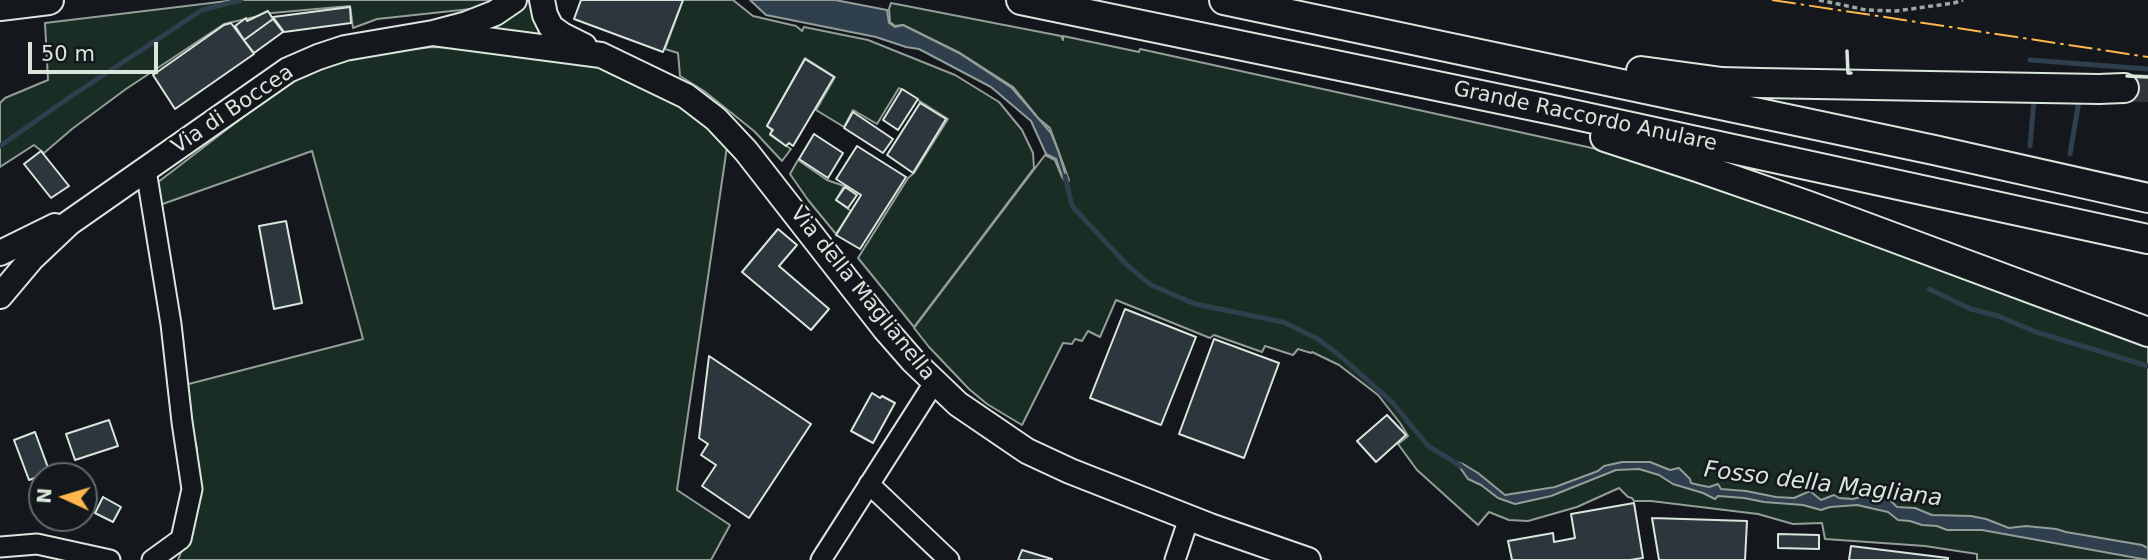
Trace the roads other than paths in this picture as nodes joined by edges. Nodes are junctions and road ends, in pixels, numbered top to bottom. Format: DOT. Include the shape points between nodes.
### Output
graph roads {
  1 [pos="49,0"];
  2 [pos="514,0"];
  3 [pos="542,0"];
  4 [pos="1021,0"];
  5 [pos="1224,0"];
  6 [pos="0,6"];
  7 [pos="433,33"];
  8 [pos="601,55"];
  9 [pos="1535,66"];
  10 [pos="2124,88"];
  11 [pos="1553,110"];
  12 [pos="146,170"];
  13 [pos="2148,198"];
  14 [pos="84,211"];
  15 [pos="2148,239"];
  16 [pos="0,253"];
  17 [pos="0,296"];
  18 [pos="2148,332"];
  19 [pos="934,383"];
  20 [pos="869,484"];
  21 [pos="1189,518"];
  22 [pos="0,547"];
  23 [pos="110,560"];
  24 [pos="152,560"];
  25 [pos="821,560"];
  26 [pos="949,560"];
  27 [pos="1175,560"];
  28 [pos="1308,560"];
  1 -- 6 [label="highway"];
  2 -- 7 [label="main road, Via di Boccea" via="478,20"];
  3 -- 8 [label="main road" via="545,16 556,32"];
  4 -- 11 [label="highway, Grande Raccordo Anulare"];
  5 -- 9 [label="highway, Grande Raccordo Anulare"];
  7 -- 8 [label="main road, Via della Maglianella"];
  7 -- 12 [label="main road, Via di Boccea" via="362,44 303,63"];
  8 -- 19 [label="main road, Via della Maglianella" via="686,96 716,119"];
  9 -- 10 [label="highway" via="1597,65 1721,82"];
  9 -- 13 [label="highway, Grande Raccordo Anulare"];
  11 -- 15 [label="highway, Grande Raccordo Anulare"];
  11 -- 18 [label="highway" via="1615,141 1809,206"];
  12 -- 14 [label="main road, Via di Boccea"];
  12 -- 24 [label="lane" via="192,489 181,539"];
  14 -- 16 [label="main road, Via di Boccea"];
  14 -- 17 [label="main road, Via di Boccea" via="32,258"];
  19 -- 20 [label="lane"];
  19 -- 21 [label="main road, Via della Maglianella" via="1027,452"];
  20 -- 25 [label="lane"];
  20 -- 26 [label="lane"];
  21 -- 27 [label="lane"];
  21 -- 28 [label="main road, Via della Maglianella"];
  22 -- 23 [label="lane" via="37,544"];
}
